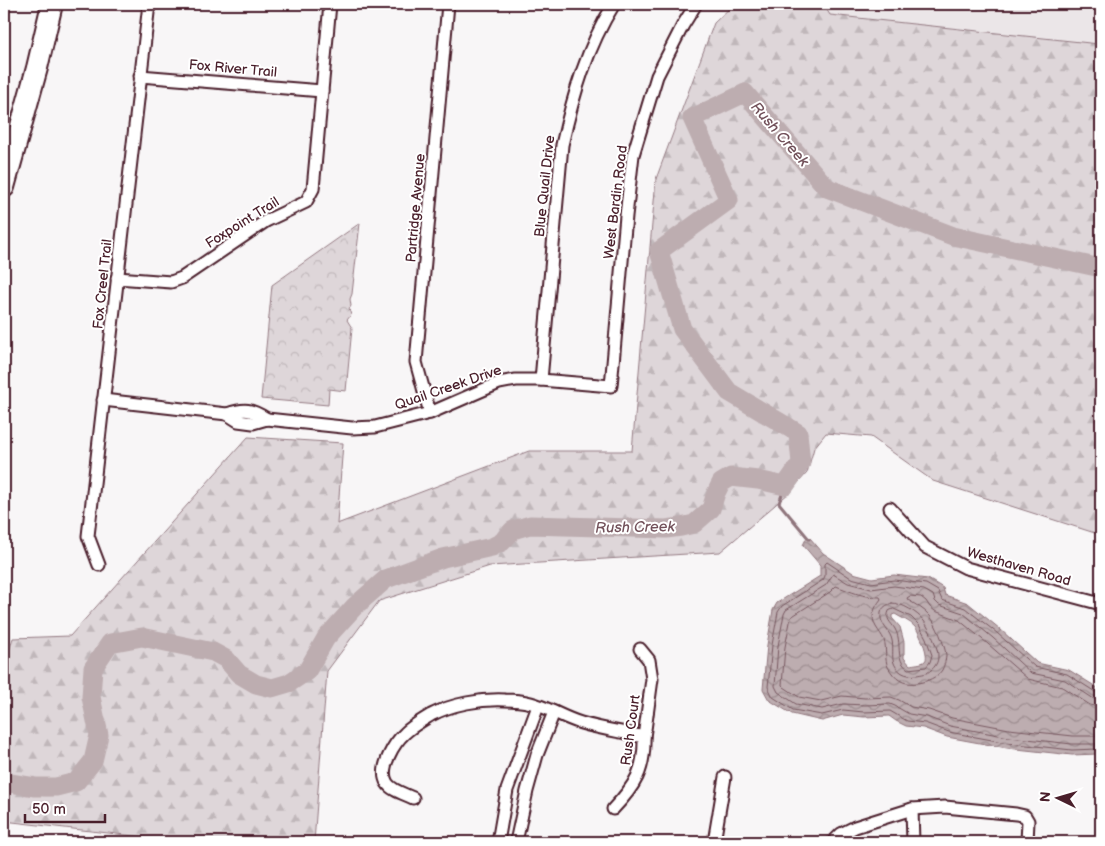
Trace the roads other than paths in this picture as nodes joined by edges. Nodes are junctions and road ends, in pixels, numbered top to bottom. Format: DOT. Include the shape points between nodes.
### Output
graph roads {
  1 [pos="52,4"];
  2 [pos="149,4"];
  3 [pos="330,4"];
  4 [pos="448,4"];
  5 [pos="614,4"];
  6 [pos="696,4"];
  7 [pos="140,76"];
  8 [pos="322,91"];
  9 [pos="4,187"];
  10 [pos="117,278"];
  11 [pos="541,380"];
  12 [pos="611,386"];
  13 [pos="103,400"];
  14 [pos="430,413"];
  15 [pos="890,508"];
  16 [pos="99,565"];
  17 [pos="1101,604"];
  18 [pos="640,649"];
  19 [pos="538,706"];
  20 [pos="554,712"];
  21 [pos="644,737"];
  22 [pos="725,777"];
  23 [pos="413,798"];
  24 [pos="613,809"];
  25 [pos="912,809"];
  26 [pos="498,842"];
  27 [pos="516,842"];
  28 [pos="714,842"];
  29 [pos="833,842"];
  30 [pos="912,842"];
  31 [pos="1027,842"];
  1 -- 9 [label="highway"];
  2 -- 7 [label="street, Fox Creel Trail"];
  3 -- 8 [label="street, Foxpoint Trail"];
  4 -- 14 [label="street, Partridge Avenue" via="416,362"];
  5 -- 11 [label="street, Blue Quail Drive" via="588,55 562,145"];
  6 -- 12 [label="street, West Bardin Road" via="657,76 634,156"];
  7 -- 8 [label="street, Fox River Trail"];
  7 -- 10 [label="street, Fox Creel Trail"];
  8 -- 10 [label="street, Foxpoint Trail" via="313,189 306,202 266,221 182,278 171,282"];
  10 -- 13 [label="street, Fox Creel Trail"];
  11 -- 12 [label="street, Quail Creek Drive"];
  11 -- 14 [label="street, Quail Creek Drive" via="499,383"];
  13 -- 14 [label="street, Quail Creek Drive" via="227,414 239,410 255,411 267,419 352,428 375,428"];
  13 -- 16 [label="street, Fox Creel Trail" via="88,536"];
  15 -- 17 [label="street, Westhaven Road" via="925,547 966,568"];
  18 -- 21 [label="street, Rush Court" via="650,660 652,679"];
  19 -- 20 [label="street"];
  19 -- 23 [label="street" via="505,700 480,701 431,715 405,733 391,751 385,775 387,784 393,789"];
  19 -- 26 [label="street" via="508,790"];
  20 -- 21 [label="street" via="586,724"];
  20 -- 27 [label="street" via="529,782"];
  21 -- 24 [label="street, Rush Court" via="641,770 625,797"];
  22 -- 28 [label="street"];
  25 -- 29 [label="street" via="855,827"];
  25 -- 30 [label="street"];
  25 -- 31 [label="street" via="945,807 1025,816 1028,821"];
}
